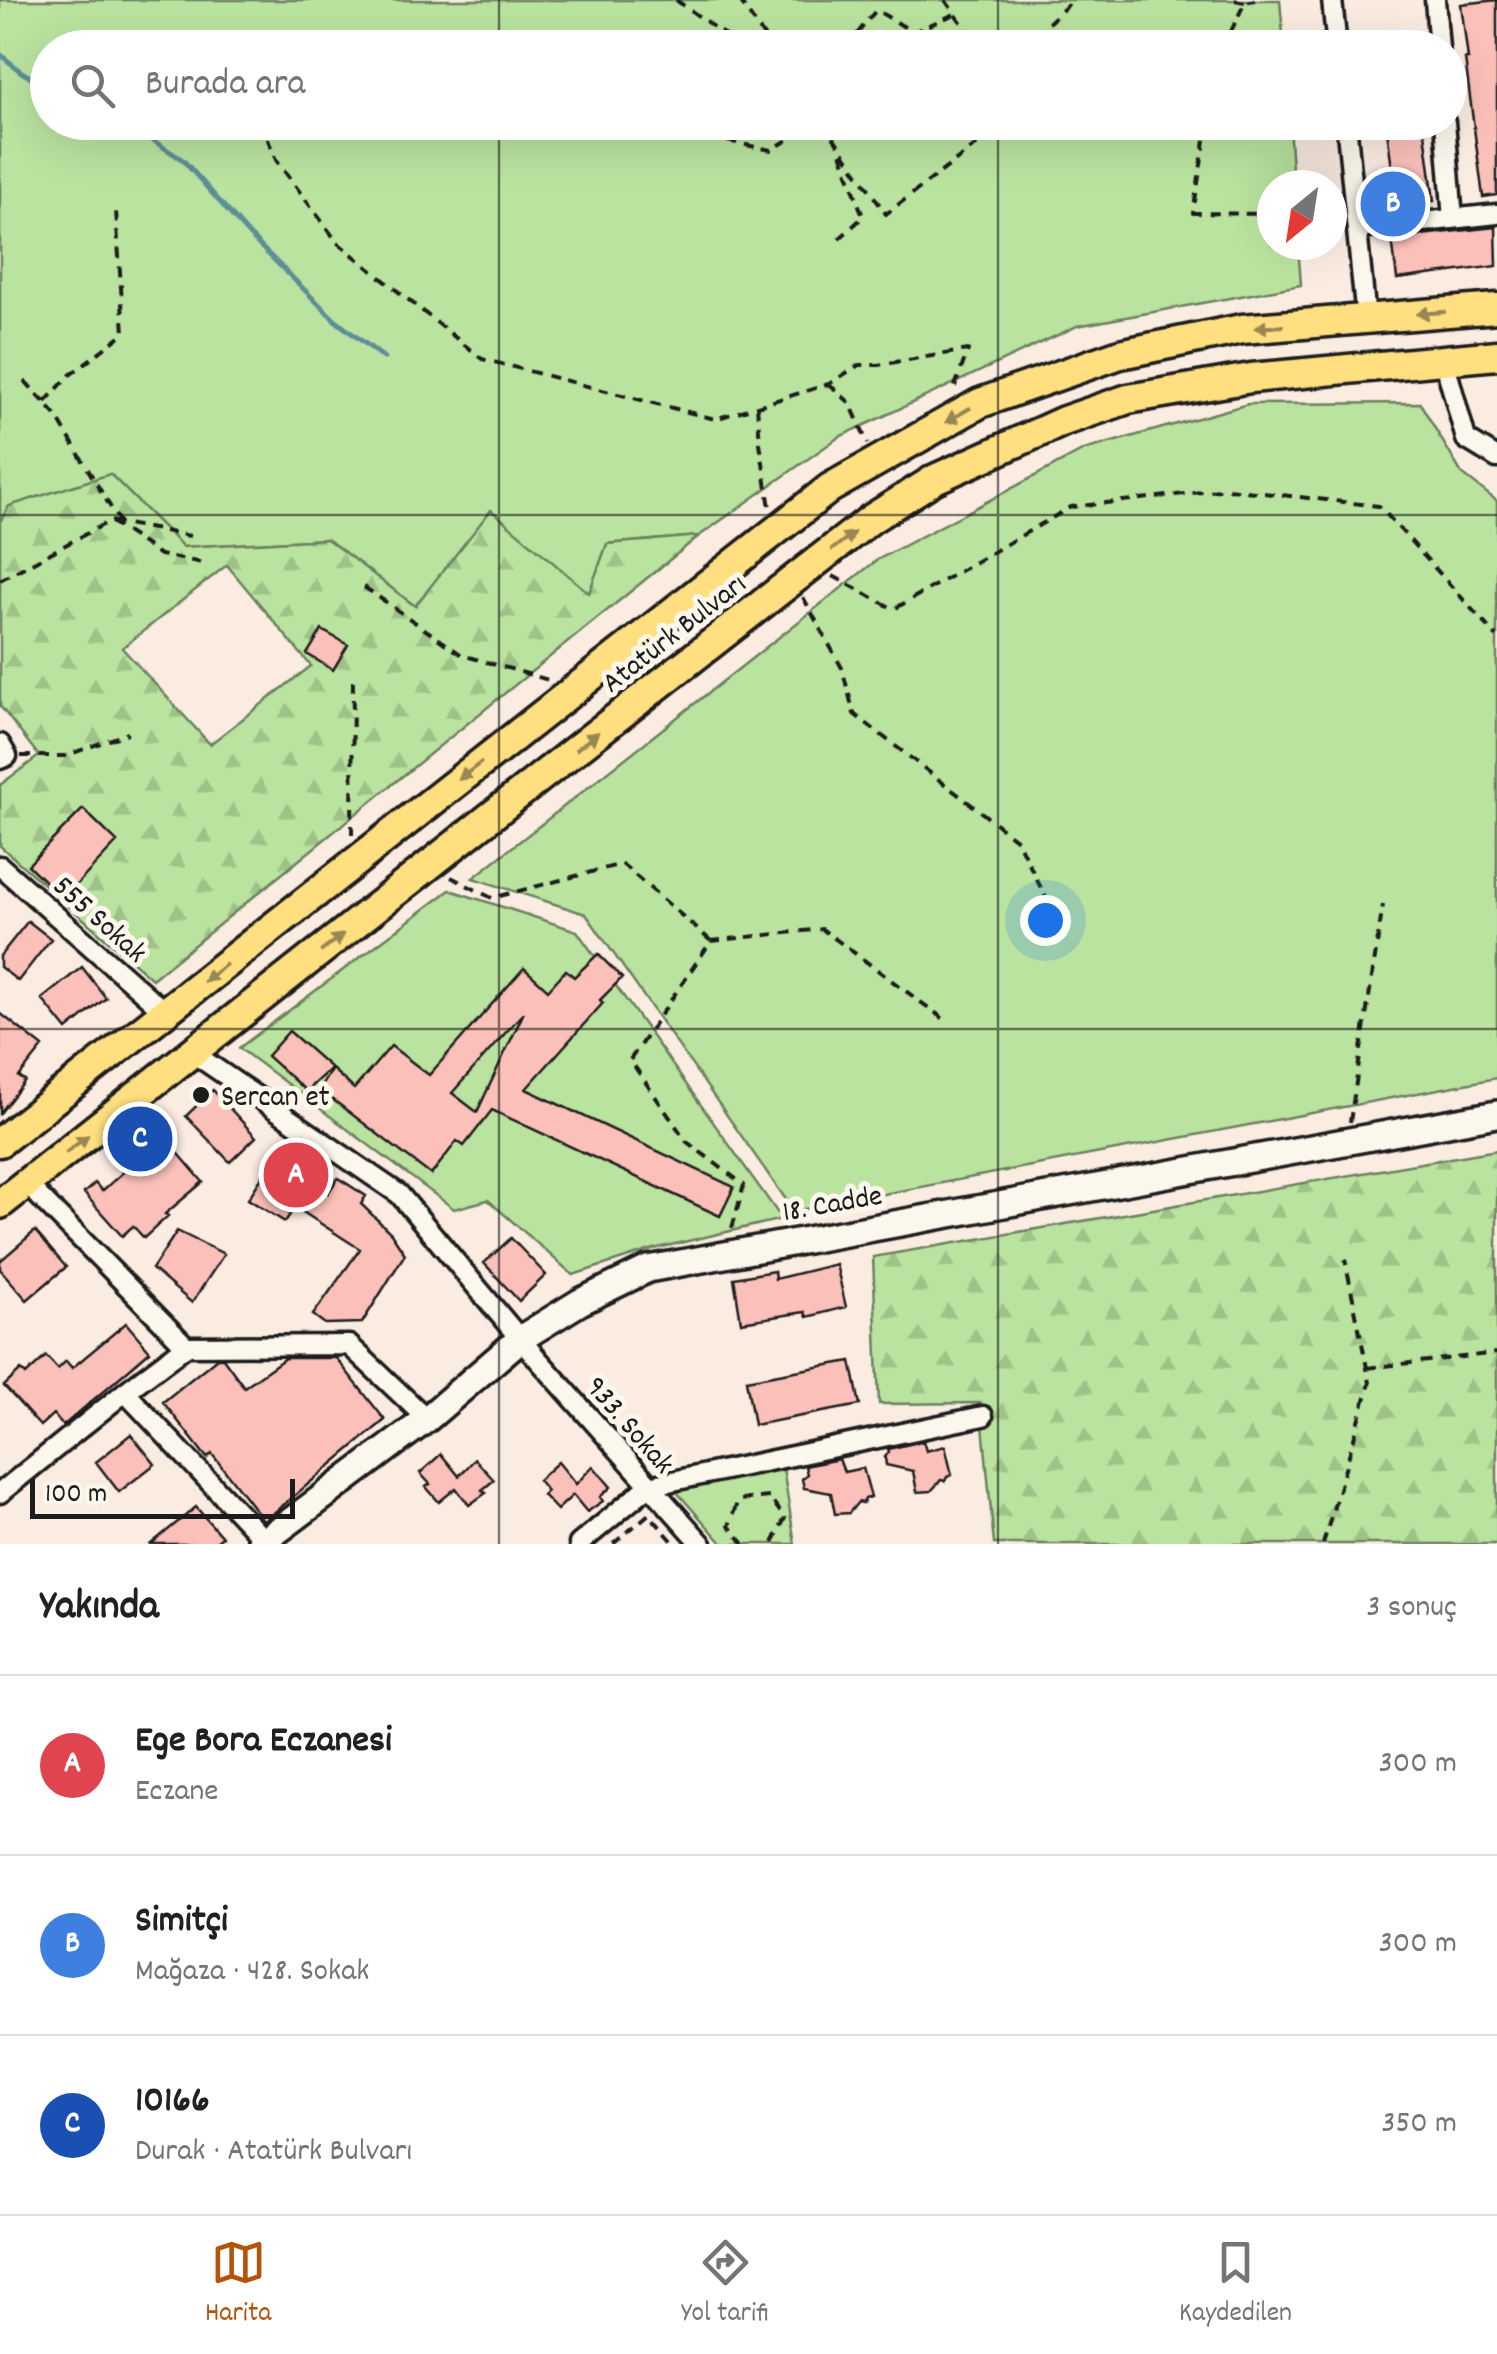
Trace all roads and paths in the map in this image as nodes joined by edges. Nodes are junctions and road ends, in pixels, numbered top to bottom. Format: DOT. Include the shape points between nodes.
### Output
graph roads {
  1 [pos="676,0"];
  2 [pos="739,0"];
  3 [pos="945,0"];
  4 [pos="1073,0"];
  5 [pos="1235,0"];
  6 [pos="1255,0"];
  7 [pos="1332,0"];
  8 [pos="1435,0"];
  9 [pos="1245,2"];
  10 [pos="955,14"];
  11 [pos="718,30"];
  12 [pos="760,30"];
  13 [pos="860,30"];
  14 [pos="910,30"];
  15 [pos="918,30"];
  16 [pos="967,30"];
  17 [pos="1041,30"];
  18 [pos="1232,30"];
  19 [pos="1335,30"];
  20 [pos="1438,30"];
  21 [pos="268,140"];
  22 [pos="722,140"];
  23 [pos="788,140"];
  24 [pos="835,140"];
  25 [pos="983,140"];
  26 [pos="1205,140"];
  27 [pos="1348,140"];
  28 [pos="1446,140"];
  29 [pos="838,144"];
  30 [pos="116,211"];
  31 [pos="1257,214"];
  32 [pos="1497,214"];
  33 [pos="1453,219"];
  34 [pos="1358,229"];
  35 [pos="838,239"];
  36 [pos="1497,308"];
  37 [pos="1366,319"];
  38 [pos="1497,355"];
  39 [pos="1444,360"];
  40 [pos="26,381"];
  41 [pos="829,384"];
  42 [pos="45,402"];
  43 [pos="757,406"];
  44 [pos="941,425"];
  45 [pos="1497,458"];
  46 [pos="876,462"];
  47 [pos="110,521"];
  48 [pos="120,523"];
  49 [pos="774,532"];
  50 [pos="190,536"];
  51 [pos="204,563"];
  52 [pos="803,572"];
  53 [pos="0,580"];
  54 [pos="364,587"];
  55 [pos="1497,637"];
  56 [pos="354,674"];
  57 [pos="576,688"];
  58 [pos="128,733"];
  59 [pos="2,753"];
  60 [pos="352,865"];
  61 [pos="0,866"];
  62 [pos="429,866"];
  63 [pos="1384,905"];
  64 [pos="1055,916"];
  65 [pos="710,941"];
  66 [pos="165,1012"];
  67 [pos="945,1020"];
  68 [pos="193,1053"];
  69 [pos="1497,1114"];
  70 [pos="1347,1141"];
  71 [pos="0,1142"];
  72 [pos="26,1184"];
  73 [pos="0,1204"];
  74 [pos="725,1254"];
  75 [pos="1345,1258"];
  76 [pos="520,1339"];
  77 [pos="186,1346"];
  78 [pos="1497,1353"];
  79 [pos="1367,1368"];
  80 [pos="124,1392"];
  81 [pos="983,1416"];
  82 [pos="427,1420"];
  83 [pos="649,1486"];
  84 [pos="0,1493"];
  85 [pos="264,1543"];
  86 [pos="580,1544"];
  87 [pos="613,1544"];
  88 [pos="675,1544"];
  89 [pos="702,1544"];
  90 [pos="744,1544"];
  91 [pos="769,1544"];
  92 [pos="1323,1544"];
  1 -- 11 [label="path"];
  2 -- 12 [label="path"];
  3 -- 10 [label="path"];
  4 -- 17 [label="path"];
  5 -- 9 [label="path"];
  6 -- 9 [label="path"];
  7 -- 19 [label="street"];
  8 -- 20 [label="street"];
  9 -- 18 [label="path"];
  10 -- 15 [label="path"];
  10 -- 16 [label="path"];
  13 -- 14 [label="path" via="876,10"];
  21 -- 43 [label="path" via="338,244 482,360 714,419"];
  22 -- 23 [label="path" via="771,150"];
  24 -- 29 [label="path"];
  25 -- 29 [label="path" via="886,214"];
  26 -- 31 [label="path" via="1193,213"];
  27 -- 34 [label="street"];
  28 -- 33 [label="street"];
  29 -- 35 [label="path" via="863,217"];
  30 -- 42 [label="path" via="124,334"];
  32 -- 33 [label="street"];
  33 -- 34 [label="street"];
  34 -- 37 [label="street"];
  36 -- 37 [label="main road, Atatürk Bulvarı, one-way"];
  37 -- 44 [label="main road, Atatürk Bulvarı, one-way" via="1242,328 1120,354 980,403"];
  38 -- 39 [label="main road, Atatürk Bulvarı"];
  39 -- 45 [label="street" via="1466,440"];
  52 -- 39 [label="main road, Atatürk Bulvarı, one-way" via="935,479 1128,399 1251,378"];
  40 -- 42 [label="path"];
  41 -- 43 [label="path"];
  41 -- 44 [label="path" via="859,365 968,350"];
  41 -- 46 [label="path" via="850,403"];
  42 -- 48 [label="path"];
  43 -- 49 [label="path"];
  44 -- 46 [label="main road, Atatürk Bulvarı"];
  46 -- 49 [label="main road, Atatürk Bulvarı"];
  47 -- 48 [label="path"];
  47 -- 51 [label="path" via="160,555"];
  47 -- 53 [label="path"];
  48 -- 50 [label="path"];
  49 -- 57 [label="main road, Atatürk Bulvarı"];
  52 -- 55 [label="path" via="894,609 1071,507 1228,488 1379,506"];
  62 -- 52 [label="main road, Atatürk Bulvarı, one-way"];
  52 -- 64 [label="path" via="854,714 1017,840"];
  54 -- 57 [label="path" via="462,655"];
  56 -- 60 [label="path"];
  57 -- 60 [label="main road, Atatürk Bulvarı, one-way"];
  58 -- 59 [label="path" via="65,756"];
  60 -- 66 [label="main road, Atatürk Bulvarı, one-way"];
  61 -- 66 [label="street, 555 Sokak"];
  62 -- 65 [label="path" via="492,898 622,864"];
  68 -- 62 [label="main road, Atatürk Bulvarı, one-way"];
  63 -- 70 [label="path"];
  65 -- 67 [label="path" via="822,929"];
  65 -- 74 [label="path" via="630,1060 686,1142 744,1186"];
  66 -- 71 [label="main road, Atatürk Bulvarı"];
  72 -- 68 [label="main road, Atatürk Bulvarı, one-way"];
  68 -- 76 [label="street, 933. Sokak" via="399,1194"];
  69 -- 70 [label="street, 18. Cadde"];
  70 -- 74 [label="street, 18. Cadde"];
  72 -- 73 [label="main road, Atatürk Bulvarı"];
  72 -- 77 [label="street"];
  74 -- 76 [label="street, 18. Cadde" via="648,1268"];
  75 -- 79 [label="path"];
  76 -- 82 [label="street, 18. Cadde"];
  76 -- 83 [label="street, 933. Sokak"];
  77 -- 80 [label="street"];
  77 -- 82 [label="street" via="349,1344"];
  78 -- 79 [label="path"];
  79 -- 92 [label="path" via="1370,1383"];
  80 -- 84 [label="street"];
  80 -- 85 [label="street"];
  81 -- 83 [label="street"];
  82 -- 85 [label="street, 18. Cadde"];
  83 -- 86 [label="street"];
  83 -- 89 [label="street, 933. Sokak"];
  87 -- 88 [label="path" via="648,1514"];
  90 -- 91 [label="path" via="728,1526 738,1500 769,1496 785,1518"];
}
